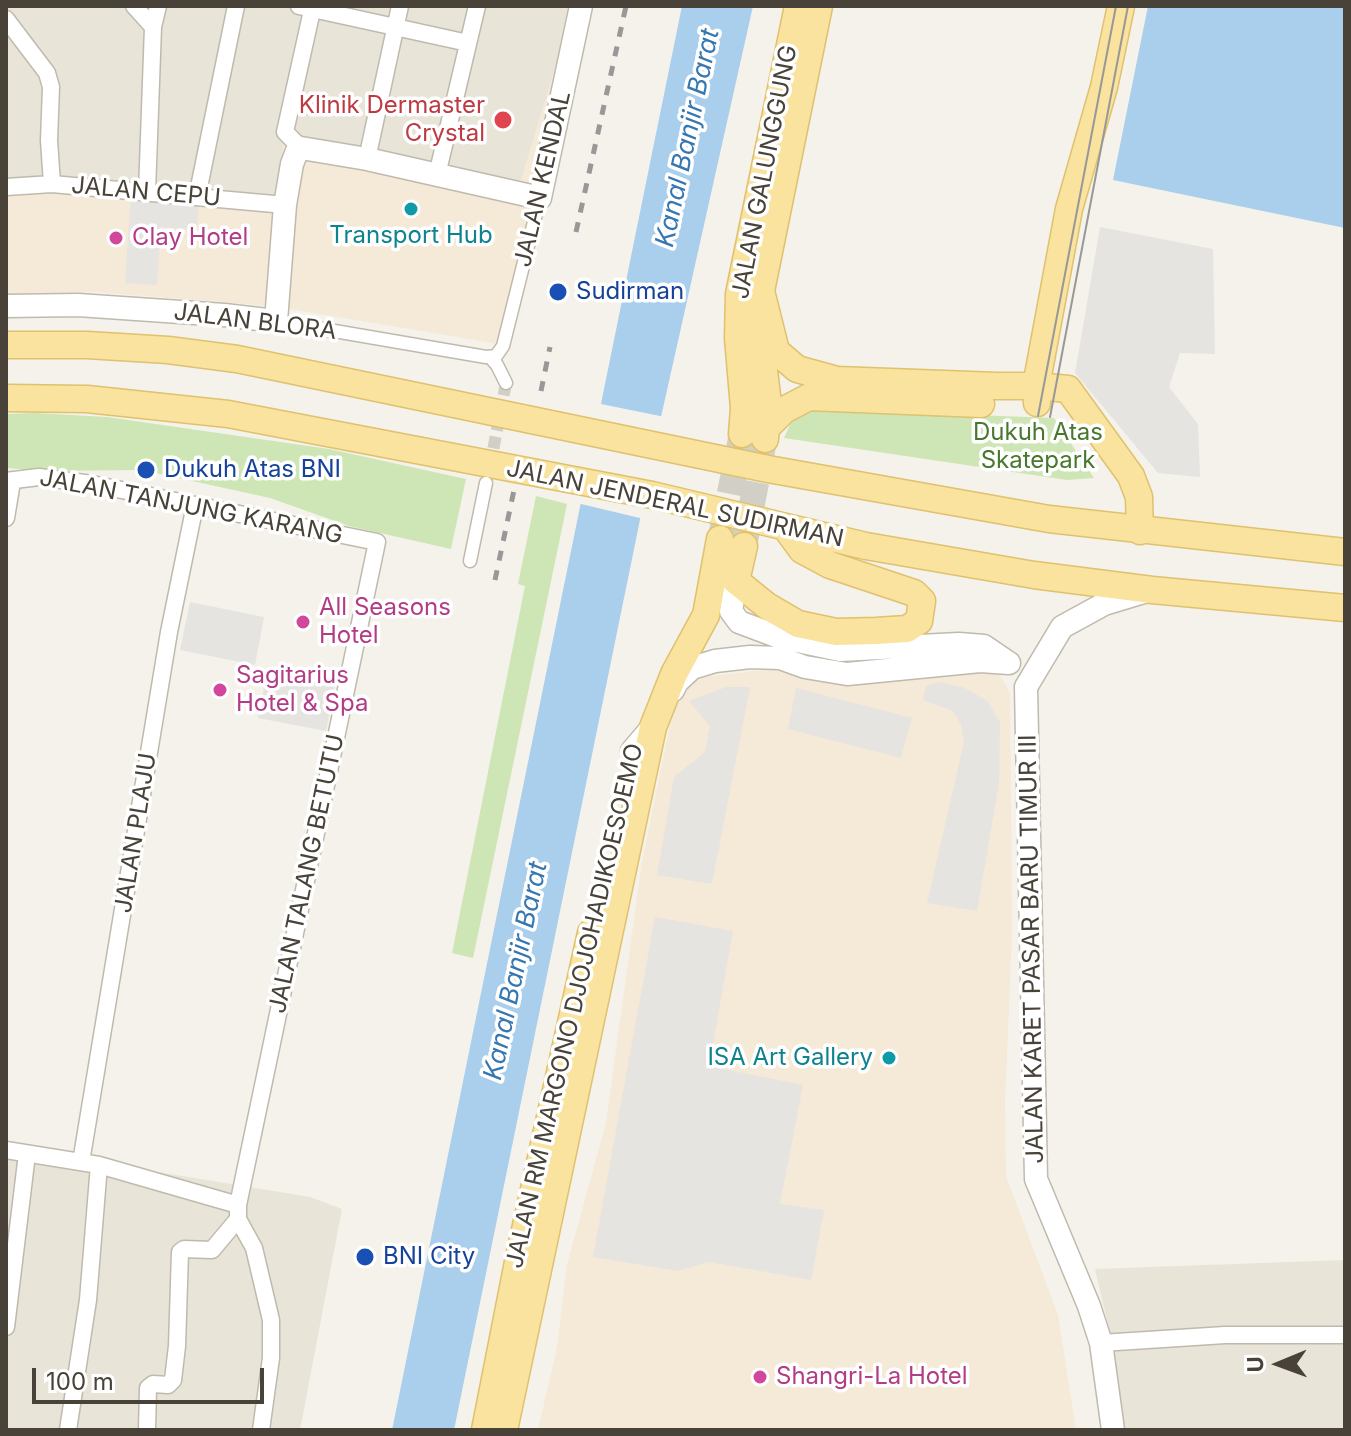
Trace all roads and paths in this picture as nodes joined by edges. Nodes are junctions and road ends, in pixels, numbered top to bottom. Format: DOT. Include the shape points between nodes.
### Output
graph roads {
  1 [pos="134,6"];
  2 [pos="158,6"];
  3 [pos="236,6"];
  4 [pos="400,6"];
  5 [pos="477,6"];
  6 [pos="581,6"];
  7 [pos="798,6"];
  8 [pos="819,6"];
  9 [pos="1121,6"];
  10 [pos="308,7"];
  11 [pos="6,19"];
  12 [pos="153,27"];
  13 [pos="396,27"];
  14 [pos="468,43"];
  15 [pos="301,148"];
  16 [pos="367,159"];
  17 [pos="437,175"];
  18 [pos="52,184"];
  19 [pos="6,187"];
  20 [pos="147,192"];
  21 [pos="197,197"];
  22 [pos="540,198"];
  23 [pos="285,205"];
  24 [pos="761,291"];
  25 [pos="6,306"];
  26 [pos="276,321"];
  27 [pos="6,345"];
  28 [pos="495,354"];
  29 [pos="506,383"];
  30 [pos="1036,394"];
  31 [pos="6,398"];
  32 [pos="758,433"];
  33 [pos="9,481"];
  34 [pos="486,483"];
  35 [pos="195,505"];
  36 [pos="6,518"];
  37 [pos="786,528"];
  38 [pos="1140,531"];
  39 [pos="377,542"];
  40 [pos="732,542"];
  41 [pos="1345,552"];
  42 [pos="470,561"];
  43 [pos="720,587"];
  44 [pos="1152,590"];
  45 [pos="1345,608"];
  46 [pos="1009,663"];
  47 [pos="1026,687"];
  48 [pos="653,727"];
  49 [pos="632,751"];
  50 [pos="6,1150"];
  51 [pos="27,1154"];
  52 [pos="81,1162"];
  53 [pos="99,1165"];
  54 [pos="238,1212"];
  55 [pos="6,1327"];
  56 [pos="1345,1335"];
  57 [pos="1101,1343"];
  58 [pos="68,1430"];
  59 [pos="147,1430"];
  60 [pos="261,1430"];
  61 [pos="485,1430"];
  62 [pos="504,1430"];
  63 [pos="1113,1430"];
  1 -- 12 [label="street"];
  2 -- 12 [label="street"];
  3 -- 21 [label="street"];
  4 -- 13 [label="street"];
  5 -- 14 [label="street"];
  6 -- 22 [label="street, JALAN KENDAL"];
  7 -- 32 [label="main road, JALAN GALUNGGUNG" via="739,294 744,408"];
  8 -- 24 [label="main road, JALAN GALUNGGUNG"];
  9 -- 30 [label="main road" via="1069,209"];
  10 -- 13 [label="street"];
  10 -- 15 [label="street" via="285,132"];
  11 -- 18 [label="street" via="47,73 51,87"];
  12 -- 20 [label="street"];
  13 -- 14 [label="street"];
  13 -- 16 [label="street"];
  14 -- 17 [label="street"];
  15 -- 16 [label="street"];
  15 -- 23 [label="street" via="292,164"];
  16 -- 17 [label="street"];
  17 -- 22 [label="street"];
  18 -- 19 [label="street, JALAN CEPU"];
  18 -- 20 [label="street, JALAN CEPU"];
  20 -- 21 [label="street, JALAN CEPU"];
  21 -- 23 [label="street, JALAN CEPU"];
  22 -- 28 [label="street, JALAN KENDAL"];
  23 -- 26 [label="street"];
  24 -- 30 [label="main road, JALAN GALUNGGUNG" via="776,351 797,369 837,380"];
  24 -- 32 [label="main road, JALAN GALUNGGUNG" via="768,404"];
  25 -- 26 [label="street, JALAN BLORA" via="93,306"];
  26 -- 28 [label="street, JALAN BLORA"];
  27 -- 38 [label="main road" via="87,345 237,359 768,469"];
  28 -- 29 [label="street"];
  30 -- 32 [label="main road, JALAN GALUNGGUNG" via="999,404 809,397"];
  30 -- 38 [label="main road, JALAN GALUNGGUNG" via="1068,389 1084,409 1131,476 1139,497"];
  31 -- 37 [label="main road, JALAN JENDERAL SUDIRMAN" via="87,399 228,414 652,495"];
  33 -- 35 [label="street, JALAN TANJUNG KARANG" via="39,477"];
  33 -- 36 [label="street"];
  34 -- 42 [label="street"];
  35 -- 39 [label="street, JALAN TANJUNG KARANG"];
  35 -- 52 [label="street, JALAN PLAJU"];
  37 -- 43 [label="main road" via="802,550 830,565 914,593 922,601 919,621 903,629 820,630"];
  37 -- 44 [label="main road, JALAN JENDERAL SUDIRMAN" via="1034,575"];
  38 -- 41 [label="main road"];
  39 -- 54 [label="street, JALAN TALANG BETUTU"];
  40 -- 43 [label="main road"];
  43 -- 46 [label="street" via="739,622 779,637 840,650 984,646"];
  43 -- 48 [label="main road, JALAN RM MARGONO DJOJOHADIKOESOEMO"];
  43 -- 49 [label="main road, JALAN RM MARGONO DJOJOHADIKOESOEMO" via="655,682"];
  44 -- 45 [label="main road, JALAN JENDERAL SUDIRMAN"];
  44 -- 47 [label="street" via="1104,604 1062,627"];
  46 -- 47 [label="street"];
  46 -- 48 [label="street" via="847,674 780,658 715,661 692,668 677,682"];
  47 -- 57 [label="street, JALAN KARET PASAR BARU TIMUR III" via="1036,1179"];
  48 -- 49 [label="street"];
  48 -- 62 [label="main road, JALAN RM MARGONO DJOJOHADIKOESOEMO"];
  49 -- 61 [label="main road, JALAN RM MARGONO DJOJOHADIKOESOEMO"];
  50 -- 51 [label="street"];
  51 -- 52 [label="street"];
  51 -- 55 [label="street"];
  52 -- 53 [label="street"];
  53 -- 54 [label="street"];
  53 -- 58 [label="street" via="88,1300"];
  54 -- 59 [label="street" via="212,1250 184,1249 179,1255 173,1380 148,1388"];
  54 -- 60 [label="street" via="254,1248 271,1320"];
  56 -- 57 [label="street"];
  57 -- 63 [label="street, JALAN KARET PASAR BARU TIMUR III"];
}
